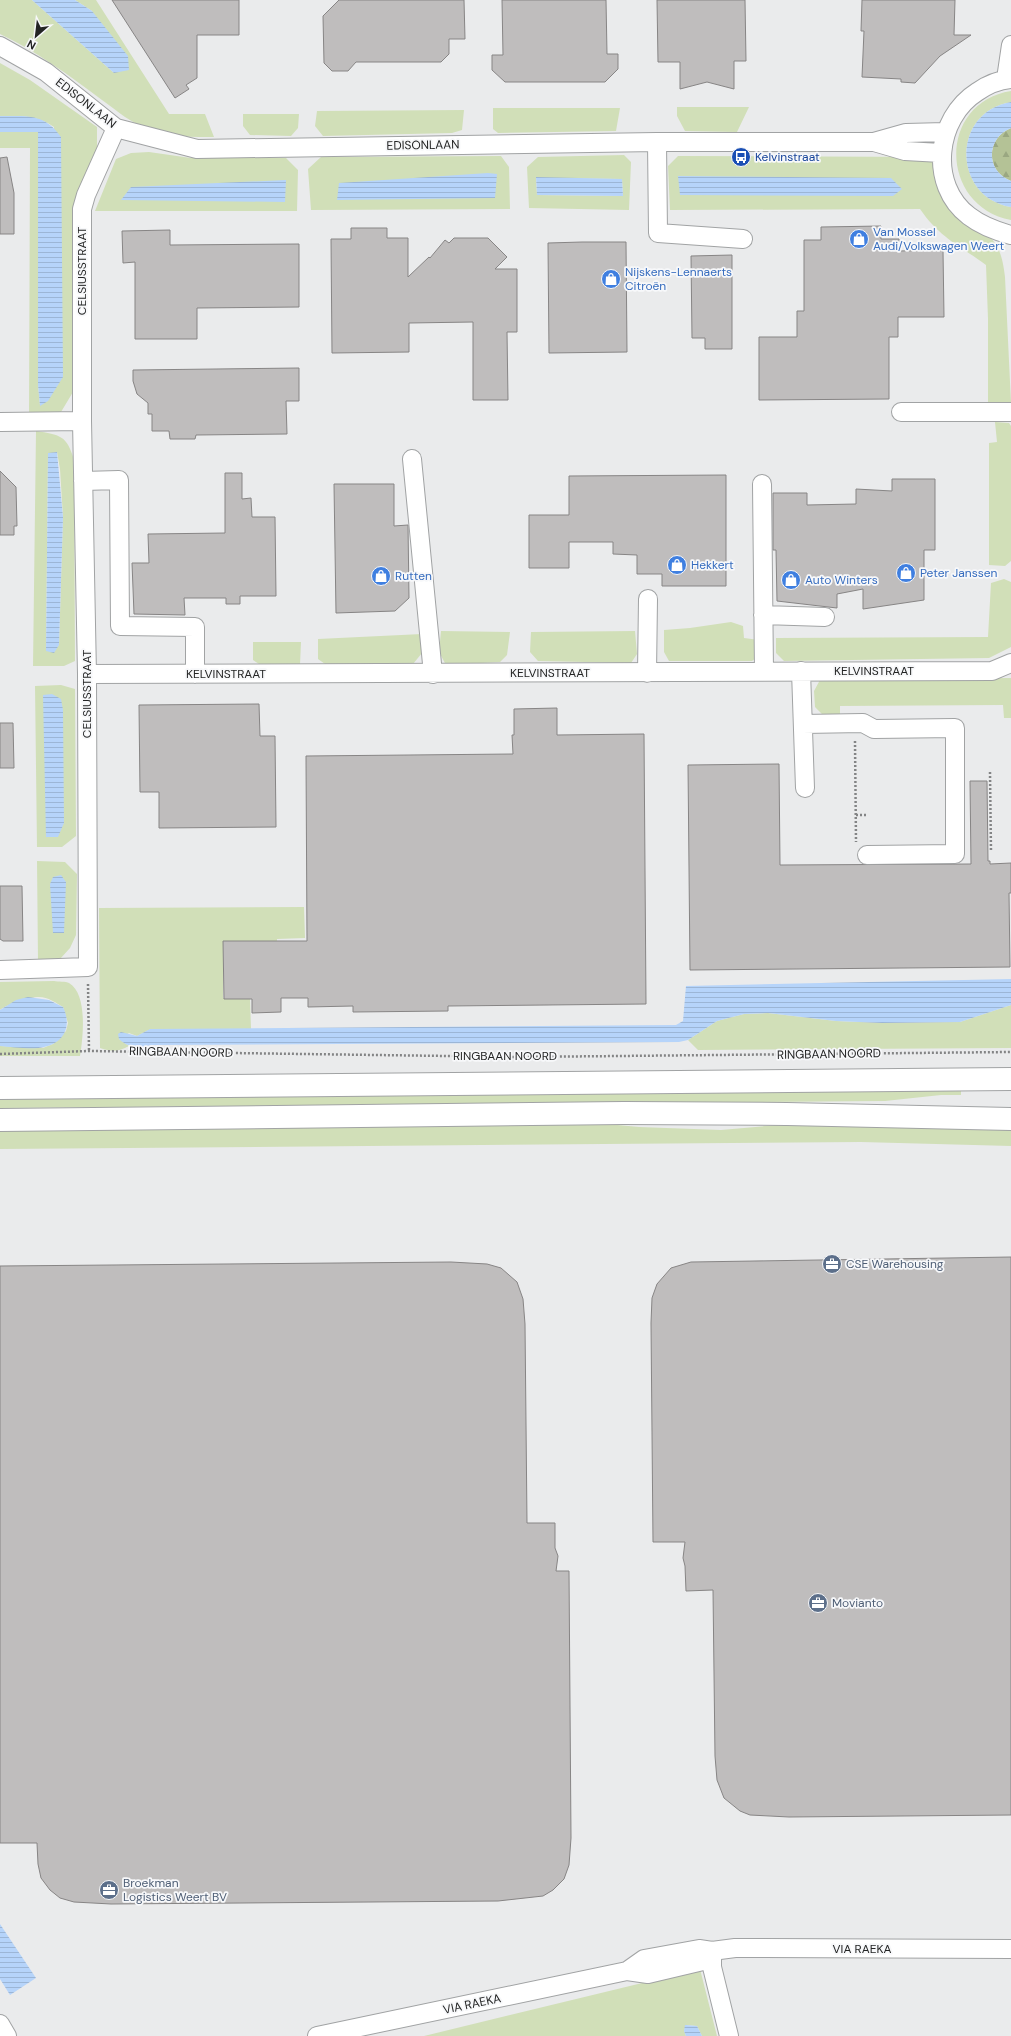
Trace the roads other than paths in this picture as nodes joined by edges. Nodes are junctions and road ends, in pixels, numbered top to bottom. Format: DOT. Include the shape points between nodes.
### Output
graph roads {
  1 [pos="1011,45"];
  2 [pos="0,46"];
  3 [pos="1009,79"];
  4 [pos="116,128"];
  5 [pos="945,132"];
  6 [pos="657,142"];
  7 [pos="874,142"];
  8 [pos="942,153"];
  9 [pos="743,239"];
  10 [pos="1011,239"];
  11 [pos="901,412"];
  12 [pos="1011,412"];
  13 [pos="82,421"];
  14 [pos="0,422"];
  15 [pos="412,459"];
  16 [pos="83,480"];
  17 [pos="762,484"];
  18 [pos="648,599"];
  19 [pos="763,615"];
  20 [pos="825,617"];
  21 [pos="1011,663"];
  22 [pos="764,671"];
  23 [pos="801,671"];
  24 [pos="647,673"];
  25 [pos="87,674"];
  26 [pos="195,674"];
  27 [pos="433,674"];
  28 [pos="803,724"];
  29 [pos="805,788"];
  30 [pos="867,855"];
  31 [pos="0,970"];
  32 [pos="1011,1079"];
  33 [pos="0,1088"];
  34 [pos="1011,1119"];
  35 [pos="0,1120"];
  36 [pos="1011,1949"];
  37 [pos="712,1951"];
  38 [pos="317,2036"];
  39 [pos="729,2036"];
  1 -- 3 [label="street"];
  2 -- 4 [label="street, EDISONLAAN" via="46,72"];
  3 -- 5 [label="street" via="986,86 968,97 955,113"];
  4 -- 6 [label="street, EDISONLAAN" via="196,149"];
  4 -- 13 [label="street, CELSIUSSTRAAT" via="82,209"];
  5 -- 7 [label="street, EDISONLAAN" via="906,133"];
  5 -- 8 [label="street"];
  6 -- 7 [label="street, EDISONLAAN"];
  6 -- 9 [label="street" via="658,232"];
  7 -- 8 [label="street, EDISONLAAN" via="905,151"];
  8 -- 10 [label="street" via="944,176 953,198 968,215"];
  11 -- 12 [label="street"];
  13 -- 14 [label="street"];
  13 -- 16 [label="street, CELSIUSSTRAAT"];
  15 -- 27 [label="street"];
  16 -- 25 [label="street, CELSIUSSTRAAT"];
  16 -- 26 [label="street" via="119,480 120,626 195,627"];
  17 -- 19 [label="street"];
  18 -- 24 [label="street"];
  19 -- 20 [label="street"];
  19 -- 22 [label="street"];
  21 -- 23 [label="street, KELVINSTRAAT" via="992,671"];
  22 -- 23 [label="street, KELVINSTRAAT"];
  22 -- 24 [label="street, KELVINSTRAAT"];
  23 -- 28 [label="street"];
  24 -- 27 [label="street, KELVINSTRAAT"];
  25 -- 26 [label="street, KELVINSTRAAT"];
  25 -- 31 [label="street, CELSIUSSTRAAT" via="88,967"];
  26 -- 27 [label="street, KELVINSTRAAT"];
  28 -- 29 [label="street"];
  28 -- 30 [label="street" via="863,723 874,729 955,728 955,854"];
  32 -- 33 [label="main road"];
  34 -- 35 [label="main road" via="624,1113"];
  36 -- 37 [label="street, VIA RAEKA" via="735,1948"];
  37 -- 38 [label="street, VIA RAEKA" via="699,1949 644,1959 627,1971"];
  37 -- 39 [label="street" via="712,1967"];
}
